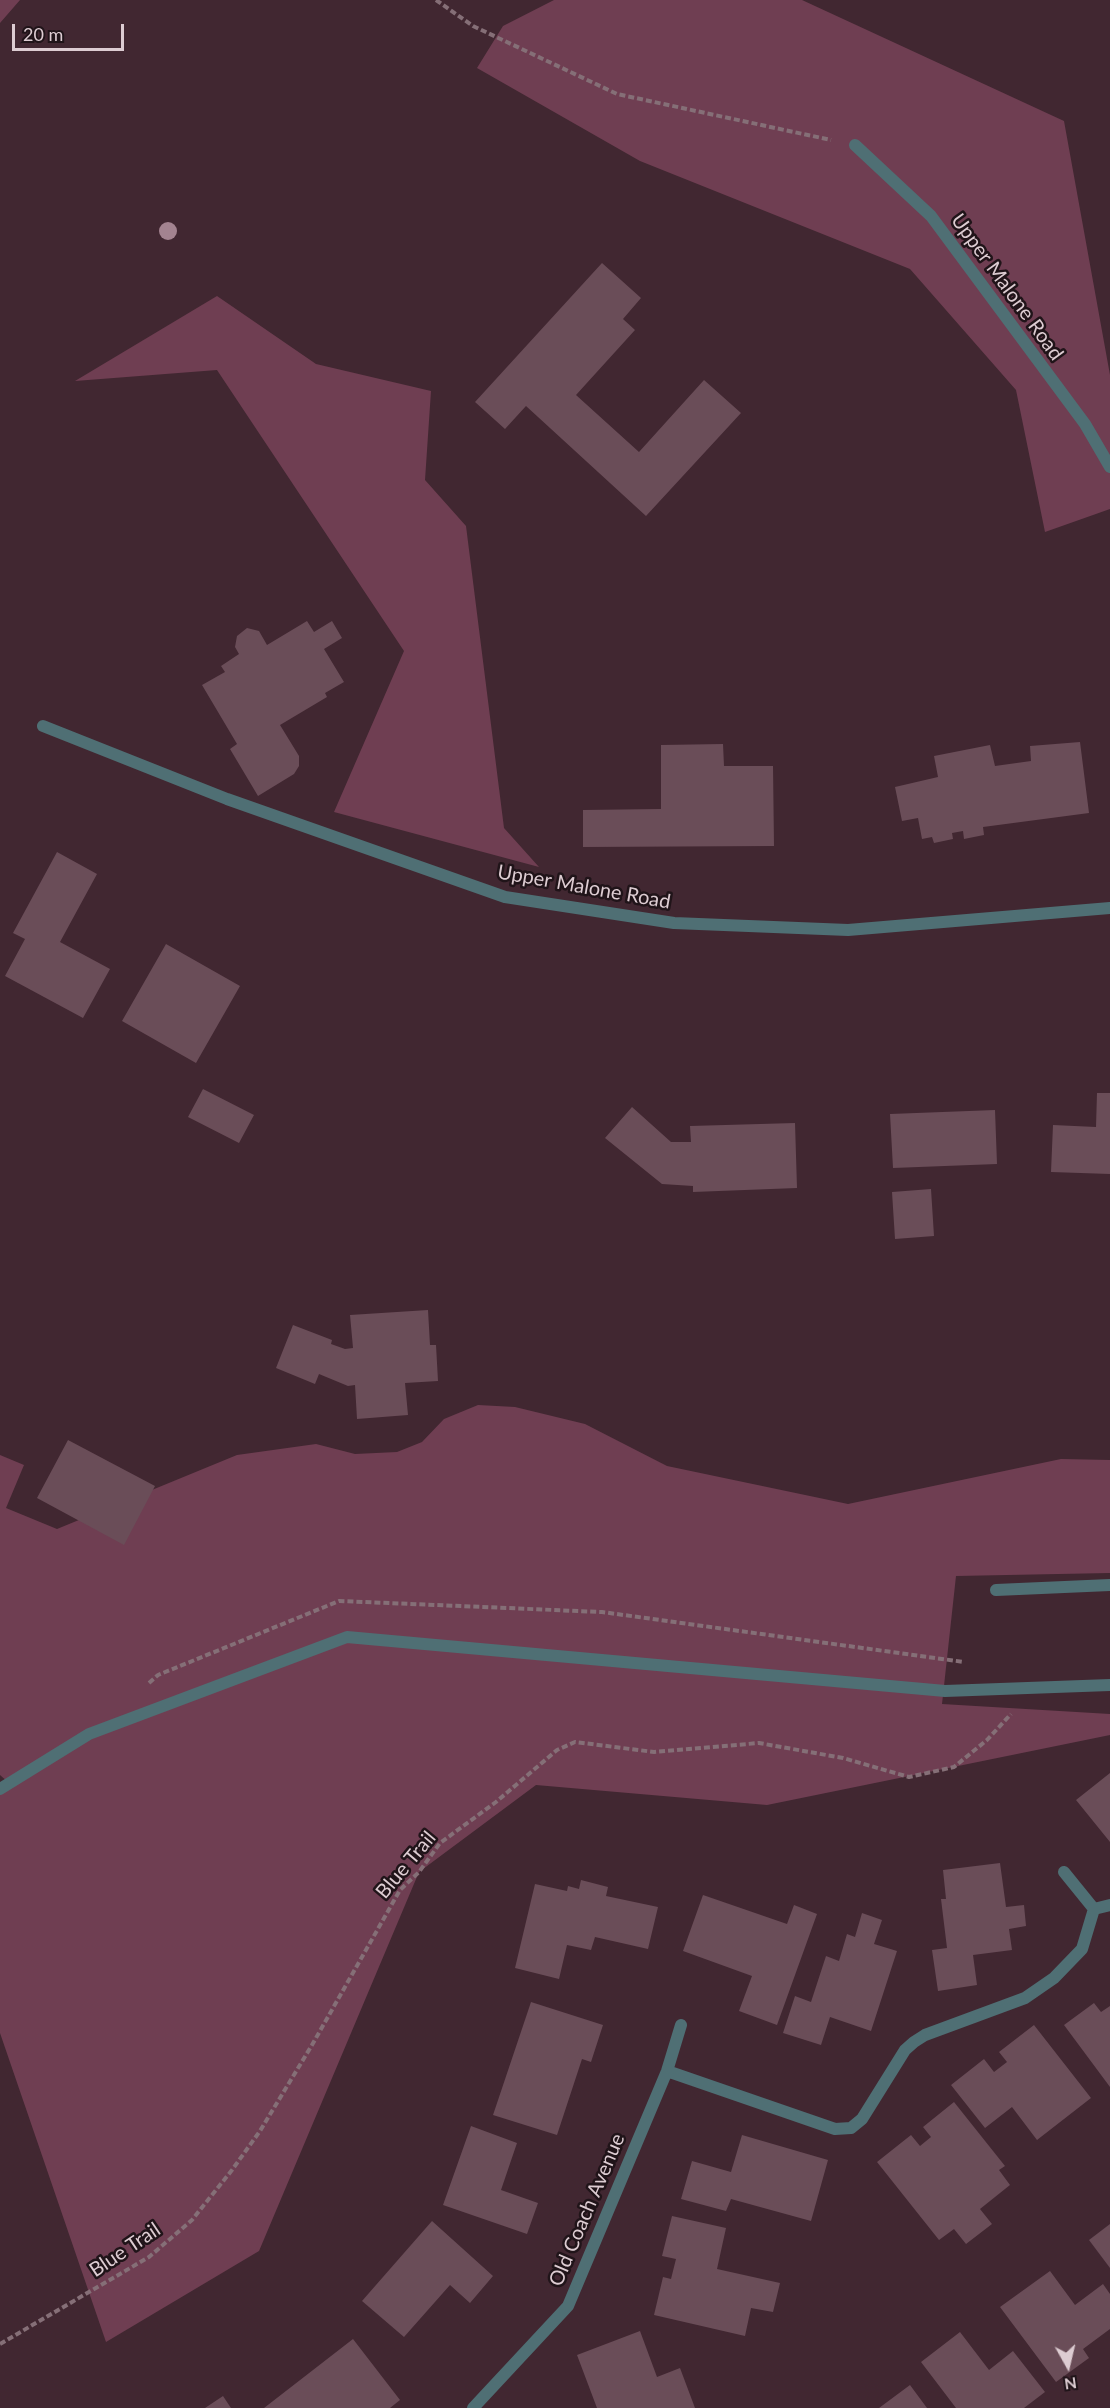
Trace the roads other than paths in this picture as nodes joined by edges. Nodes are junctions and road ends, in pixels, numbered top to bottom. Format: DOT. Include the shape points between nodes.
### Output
graph roads {
  1 [pos="855,145"];
  2 [pos="1110,467"];
  3 [pos="43,726"];
  4 [pos="1110,908"];
  5 [pos="1110,1585"];
  6 [pos="996,1590"];
  7 [pos="1110,1685"];
  8 [pos="0,1789"];
  9 [pos="1064,1872"];
  10 [pos="1110,1905"];
  11 [pos="1094,1909"];
  12 [pos="681,2025"];
  13 [pos="668,2071"];
  14 [pos="475,2407"];
  1 -- 2 [label="street, Upper Malone Road" via="931,216 1085,424"];
  3 -- 4 [label="street, Upper Malone Road" via="227,799 505,897 674,923 848,930"];
  5 -- 6 [label="street"];
  7 -- 8 [label="street" via="945,1691 347,1637 89,1734"];
  9 -- 11 [label="street"];
  10 -- 11 [label="street"];
  11 -- 13 [label="street" via="1082,1949 1054,1978 1025,1998 914,2042 862,2119 851,2128 835,2129"];
  12 -- 13 [label="street, Old Coach Avenue"];
  13 -- 14 [label="street, Old Coach Avenue" via="568,2306"];
}
